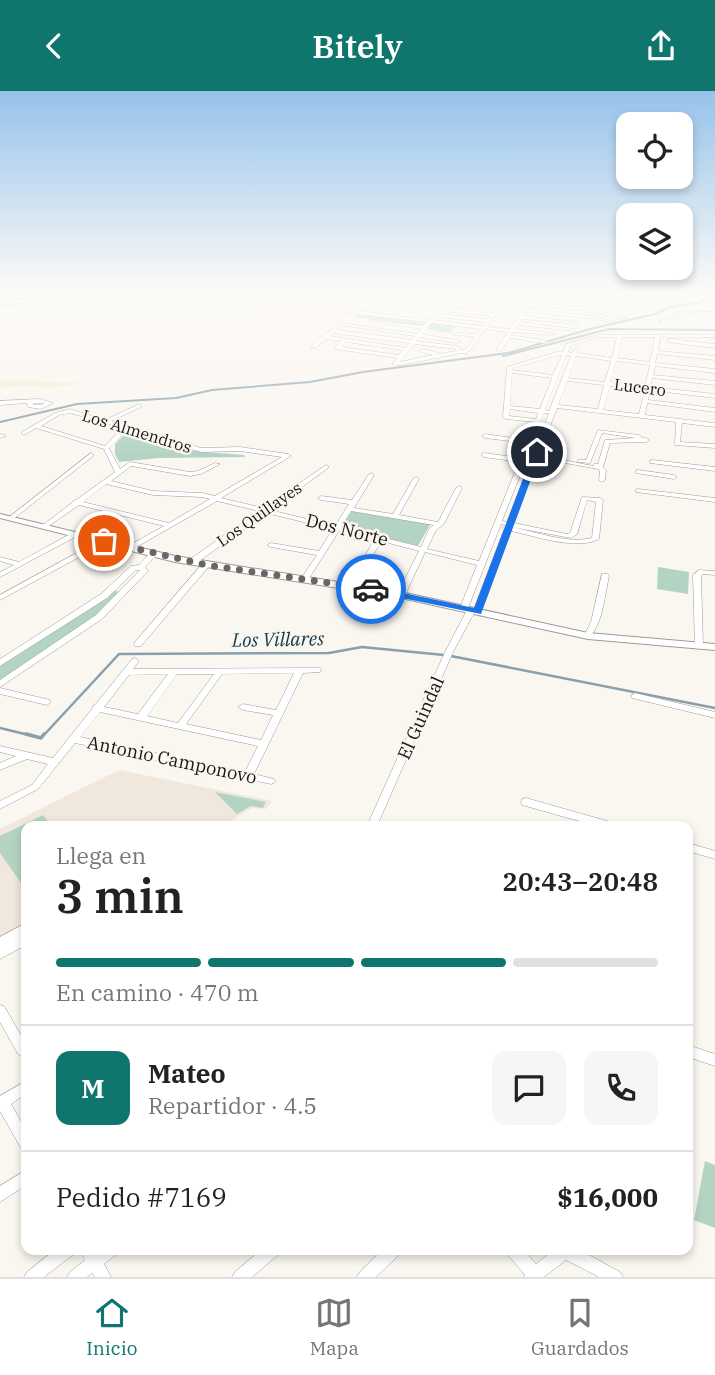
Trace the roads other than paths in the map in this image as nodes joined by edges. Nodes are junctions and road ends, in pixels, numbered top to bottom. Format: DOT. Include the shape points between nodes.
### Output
graph roads {
  1 [pos="340,345"];
  2 [pos="381,345"];
  3 [pos="408,345"];
  4 [pos="437,345"];
  5 [pos="471,345"];
  6 [pos="502,345"];
  7 [pos="576,345"];
  8 [pos="617,345"];
  9 [pos="656,345"];
  10 [pos="405,349"];
  11 [pos="499,350"];
  12 [pos="423,351"];
  13 [pos="655,352"];
  14 [pos="464,353"];
  15 [pos="570,354"];
  16 [pos="439,357"];
  17 [pos="715,358"];
  18 [pos="613,359"];
  19 [pos="399,361"];
  20 [pos="653,364"];
  21 [pos="510,371"];
  22 [pos="715,371"];
  23 [pos="651,376"];
  24 [pos="556,377"];
  25 [pos="566,379"];
  26 [pos="607,383"];
  27 [pos="715,383"];
  28 [pos="648,388"];
  29 [pos="715,396"];
  30 [pos="645,401"];
  31 [pos="0,403"];
  32 [pos="30,403"];
  33 [pos="115,406"];
  34 [pos="139,406"];
  35 [pos="507,407"];
  36 [pos="554,409"];
  37 [pos="128,410"];
  38 [pos="715,410"];
  39 [pos="600,411"];
  40 [pos="543,412"];
  41 [pos="642,416"];
  42 [pos="539,421"];
  43 [pos="679,421"];
  44 [pos="105,422"];
  45 [pos="715,425"];
  46 [pos="35,426"];
  47 [pos="126,428"];
  48 [pos="24,433"];
  49 [pos="485,436"];
  50 [pos="530,442"];
  51 [pos="540,444"];
  52 [pos="715,446"];
  53 [pos="106,448"];
  54 [pos="91,455"];
  55 [pos="484,455"];
  56 [pos="535,456"];
  57 [pos="522,460"];
  58 [pos="588,461"];
  59 [pos="652,462"];
  60 [pos="217,464"];
  61 [pos="674,465"];
  62 [pos="327,467"];
  63 [pos="600,467"];
  64 [pos="715,469"];
  65 [pos="118,472"];
  66 [pos="638,473"];
  67 [pos="371,475"];
  68 [pos="674,477"];
  69 [pos="416,479"];
  70 [pos="602,480"];
  71 [pos="105,482"];
  72 [pos="459,488"];
  73 [pos="638,491"];
  74 [pos="674,495"];
  75 [pos="213,498"];
  76 [pos="321,498"];
  77 [pos="715,500"];
  78 [pos="75,502"];
  79 [pos="351,506"];
  80 [pos="265,510"];
  81 [pos="0,516"];
  82 [pos="395,517"];
  83 [pos="10,519"];
  84 [pos="440,524"];
  85 [pos="498,524"];
  86 [pos="170,525"];
  87 [pos="509,526"];
  88 [pos="44,527"];
  89 [pos="337,528"];
  90 [pos="76,534"];
  91 [pos="573,534"];
  92 [pos="379,538"];
  93 [pos="104,541"];
  94 [pos="591,541"];
  95 [pos="271,545"];
  96 [pos="131,548"];
  97 [pos="422,549"];
  98 [pos="320,553"];
  99 [pos="154,554"];
  100 [pos="0,559"];
  101 [pos="192,562"];
  102 [pos="20,564"];
  103 [pos="481,564"];
  104 [pos="206,565"];
  105 [pos="141,567"];
  106 [pos="715,573"];
  107 [pos="0,575"];
  108 [pos="605,576"];
  109 [pos="304,580"];
  110 [pos="352,586"];
  111 [pos="114,589"];
  112 [pos="124,591"];
  113 [pos="401,594"];
  114 [pos="0,598"];
  115 [pos="470,610"];
  116 [pos="588,636"];
  117 [pos="138,644"];
  118 [pos="699,646"];
  119 [pos="715,647"];
  120 [pos="135,661"];
  121 [pos="0,663"];
  122 [pos="300,670"];
  123 [pos="317,670"];
  124 [pos="174,671"];
  125 [pos="220,671"];
  126 [pos="126,672"];
  127 [pos="0,684"];
  128 [pos="0,691"];
  129 [pos="635,696"];
  130 [pos="47,702"];
  131 [pos="243,707"];
  132 [pos="96,708"];
  133 [pos="279,713"];
  134 [pos="715,715"];
  135 [pos="141,717"];
  136 [pos="181,725"];
  137 [pos="73,739"];
  138 [pos="264,744"];
  139 [pos="0,749"];
  140 [pos="27,755"];
  141 [pos="55,762"];
  142 [pos="0,767"];
  143 [pos="248,776"];
  144 [pos="271,781"];
  145 [pos="526,802"];
  146 [pos="0,805"];
  147 [pos="374,821"];
  148 [pos="592,821"];
  149 [pos="693,849"];
  150 [pos="715,855"];
  151 [pos="21,934"];
  152 [pos="21,936"];
  153 [pos="0,943"];
  154 [pos="0,954"];
  155 [pos="0,1010"];
  156 [pos="4,1026"];
  157 [pos="21,1048"];
  158 [pos="693,1053"];
  159 [pos="715,1060"];
  160 [pos="21,1090"];
  161 [pos="1,1102"];
  162 [pos="21,1135"];
  163 [pos="21,1180"];
  164 [pos="0,1195"];
  165 [pos="61,1255"];
  166 [pos="267,1255"];
  167 [pos="384,1255"];
  168 [pos="517,1255"];
  169 [pos="560,1255"];
  170 [pos="573,1255"];
  171 [pos="91,1256"];
  172 [pos="534,1276"];
  173 [pos="32,1277"];
  174 [pos="75,1277"];
  175 [pos="103,1277"];
  176 [pos="240,1277"];
  177 [pos="365,1277"];
  178 [pos="615,1277"];
  1 -- 19 [label="street" via="337,348"];
  2 -- 10 [label="street"];
  3 -- 10 [label="street"];
  4 -- 14 [label="street"];
  5 -- 14 [label="street"];
  6 -- 11 [label="street"];
  7 -- 15 [label="street"];
  8 -- 18 [label="street"];
  9 -- 13 [label="street"];
  10 -- 19 [label="street"];
  12 -- 16 [label="street"];
  13 -- 17 [label="street"];
  13 -- 20 [label="street"];
  14 -- 16 [label="street"];
  15 -- 18 [label="street"];
  15 -- 21 [label="street" via="510,367"];
  15 -- 24 [label="street"];
  15 -- 25 [label="street"];
  16 -- 19 [label="street"];
  18 -- 20 [label="street"];
  18 -- 26 [label="street"];
  20 -- 22 [label="street"];
  20 -- 23 [label="street"];
  21 -- 24 [label="street"];
  21 -- 35 [label="street"];
  23 -- 27 [label="street"];
  23 -- 28 [label="street"];
  24 -- 40 [label="street"];
  25 -- 26 [label="street, Lucero"];
  25 -- 36 [label="street"];
  26 -- 28 [label="street, Lucero"];
  26 -- 39 [label="street"];
  28 -- 29 [label="street, Lucero"];
  28 -- 30 [label="street"];
  30 -- 38 [label="street"];
  30 -- 41 [label="street"];
  31 -- 32 [label="street"];
  33 -- 37 [label="street"];
  34 -- 37 [label="street"];
  35 -- 40 [label="street"];
  35 -- 42 [label="street" via="506,417"];
  36 -- 39 [label="street"];
  36 -- 40 [label="street"];
  36 -- 51 [label="street"];
  37 -- 44 [label="street"];
  39 -- 41 [label="street"];
  40 -- 42 [label="street"];
  41 -- 43 [label="street"];
  42 -- 50 [label="street"];
  43 -- 45 [label="street"];
  43 -- 52 [label="street" via="677,444"];
  44 -- 46 [label="street, Los Almendros" via="70,411"];
  44 -- 47 [label="street, Los Almendros"];
  46 -- 48 [label="street"];
  46 -- 53 [label="street"];
  47 -- 53 [label="street"];
  47 -- 75 [label="street, Los Almendros" via="201,450 240,449 288,456"];
  49 -- 50 [label="street"];
  50 -- 51 [label="street"];
  50 -- 57 [label="street"];
  51 -- 56 [label="street"];
  53 -- 65 [label="street"];
  54 -- 83 [label="street"];
  55 -- 57 [label="street"];
  56 -- 57 [label="street"];
  56 -- 58 [label="street"];
  56 -- 63 [label="street"];
  56 -- 87 [label="street"];
  57 -- 85 [label="street"];
  58 -- 63 [label="street"];
  58 -- 63 [label="street" via="600,431 646,440 607,441"];
  59 -- 61 [label="street"];
  60 -- 65 [label="street" via="194,474 134,464"];
  61 -- 64 [label="street"];
  61 -- 68 [label="street"];
  62 -- 80 [label="street, Los Quillayes"];
  63 -- 70 [label="street"];
  65 -- 71 [label="street"];
  66 -- 68 [label="street"];
  67 -- 79 [label="street"];
  68 -- 74 [label="street"];
  69 -- 82 [label="street"];
  71 -- 75 [label="street, Dos Norte" via="153,493"];
  71 -- 78 [label="street"];
  72 -- 84 [label="street"];
  73 -- 74 [label="street"];
  74 -- 77 [label="street"];
  75 -- 80 [label="street, Dos Norte"];
  75 -- 86 [label="street"];
  76 -- 79 [label="street"];
  78 -- 86 [label="street"];
  78 -- 88 [label="street"];
  79 -- 82 [label="street"];
  79 -- 89 [label="street"];
  80 -- 89 [label="street, Dos Norte"];
  80 -- 101 [label="street, Los Quillayes"];
  81 -- 83 [label="main road"];
  82 -- 84 [label="street"];
  83 -- 88 [label="main road"];
  84 -- 97 [label="street"];
  85 -- 87 [label="street"];
  85 -- 103 [label="street"];
  86 -- 96 [label="street"];
  87 -- 91 [label="street"];
  87 -- 94 [label="street"];
  87 -- 115 [label="street"];
  88 -- 90 [label="main road"];
  89 -- 92 [label="street, Dos Norte"];
  89 -- 98 [label="street"];
  90 -- 93 [label="main road"];
  90 -- 102 [label="street"];
  91 -- 94 [label="street"];
  91 -- 94 [label="street" via="584,498 596,498 600,500"];
  92 -- 97 [label="street, Dos Norte"];
  92 -- 110 [label="street"];
  93 -- 96 [label="main road"];
  93 -- 114 [label="street"];
  95 -- 98 [label="street"];
  96 -- 99 [label="main road"];
  97 -- 103 [label="street, Dos Norte"];
  97 -- 113 [label="street"];
  98 -- 109 [label="street"];
  99 -- 101 [label="main road"];
  99 -- 105 [label="street"];
  100 -- 102 [label="street"];
  101 -- 104 [label="main road"];
  102 -- 107 [label="street"];
  103 -- 115 [label="street"];
  104 -- 109 [label="main road"];
  104 -- 117 [label="street"];
  105 -- 111 [label="street" via="134,568"];
  105 -- 112 [label="street" via="144,570"];
  106 -- 118 [label="street" via="697,575"];
  108 -- 116 [label="street"];
  109 -- 110 [label="main road"];
  110 -- 113 [label="main road"];
  111 -- 112 [label="street"];
  111 -- 121 [label="street"];
  112 -- 127 [label="street" via="99,617"];
  113 -- 115 [label="main road"];
  115 -- 116 [label="main road"];
  115 -- 147 [label="street, El Guindal"];
  116 -- 118 [label="main road"];
  118 -- 119 [label="main road"];
  120 -- 126 [label="street"];
  122 -- 123 [label="street"];
  122 -- 125 [label="street"];
  122 -- 133 [label="street"];
  124 -- 125 [label="street"];
  124 -- 126 [label="street"];
  124 -- 135 [label="street"];
  125 -- 136 [label="street"];
  126 -- 132 [label="street"];
  128 -- 130 [label="street"];
  129 -- 134 [label="street"];
  131 -- 133 [label="street"];
  132 -- 135 [label="street"];
  132 -- 137 [label="street"];
  133 -- 138 [label="street"];
  135 -- 136 [label="street"];
  136 -- 138 [label="street"];
  137 -- 141 [label="street"];
  137 -- 143 [label="street, Antonio Camponovo"];
  138 -- 143 [label="street"];
  139 -- 140 [label="street"];
  140 -- 141 [label="street"];
  140 -- 142 [label="street"];
  141 -- 146 [label="street" via="35,787"];
  143 -- 144 [label="street, Antonio Camponovo"];
  145 -- 148 [label="street"];
  149 -- 150 [label="street"];
  151 -- 153 [label="street"];
  152 -- 154 [label="street"];
  155 -- 156 [label="street"];
  156 -- 157 [label="street"];
  158 -- 159 [label="street"];
  160 -- 161 [label="street"];
  161 -- 162 [label="street"];
  163 -- 164 [label="street"];
  165 -- 173 [label="street"];
  166 -- 176 [label="street"];
  167 -- 177 [label="street"];
  168 -- 172 [label="street"];
  169 -- 172 [label="street"];
  170 -- 178 [label="street"];
  171 -- 174 [label="street"];
  171 -- 175 [label="street"];
}
